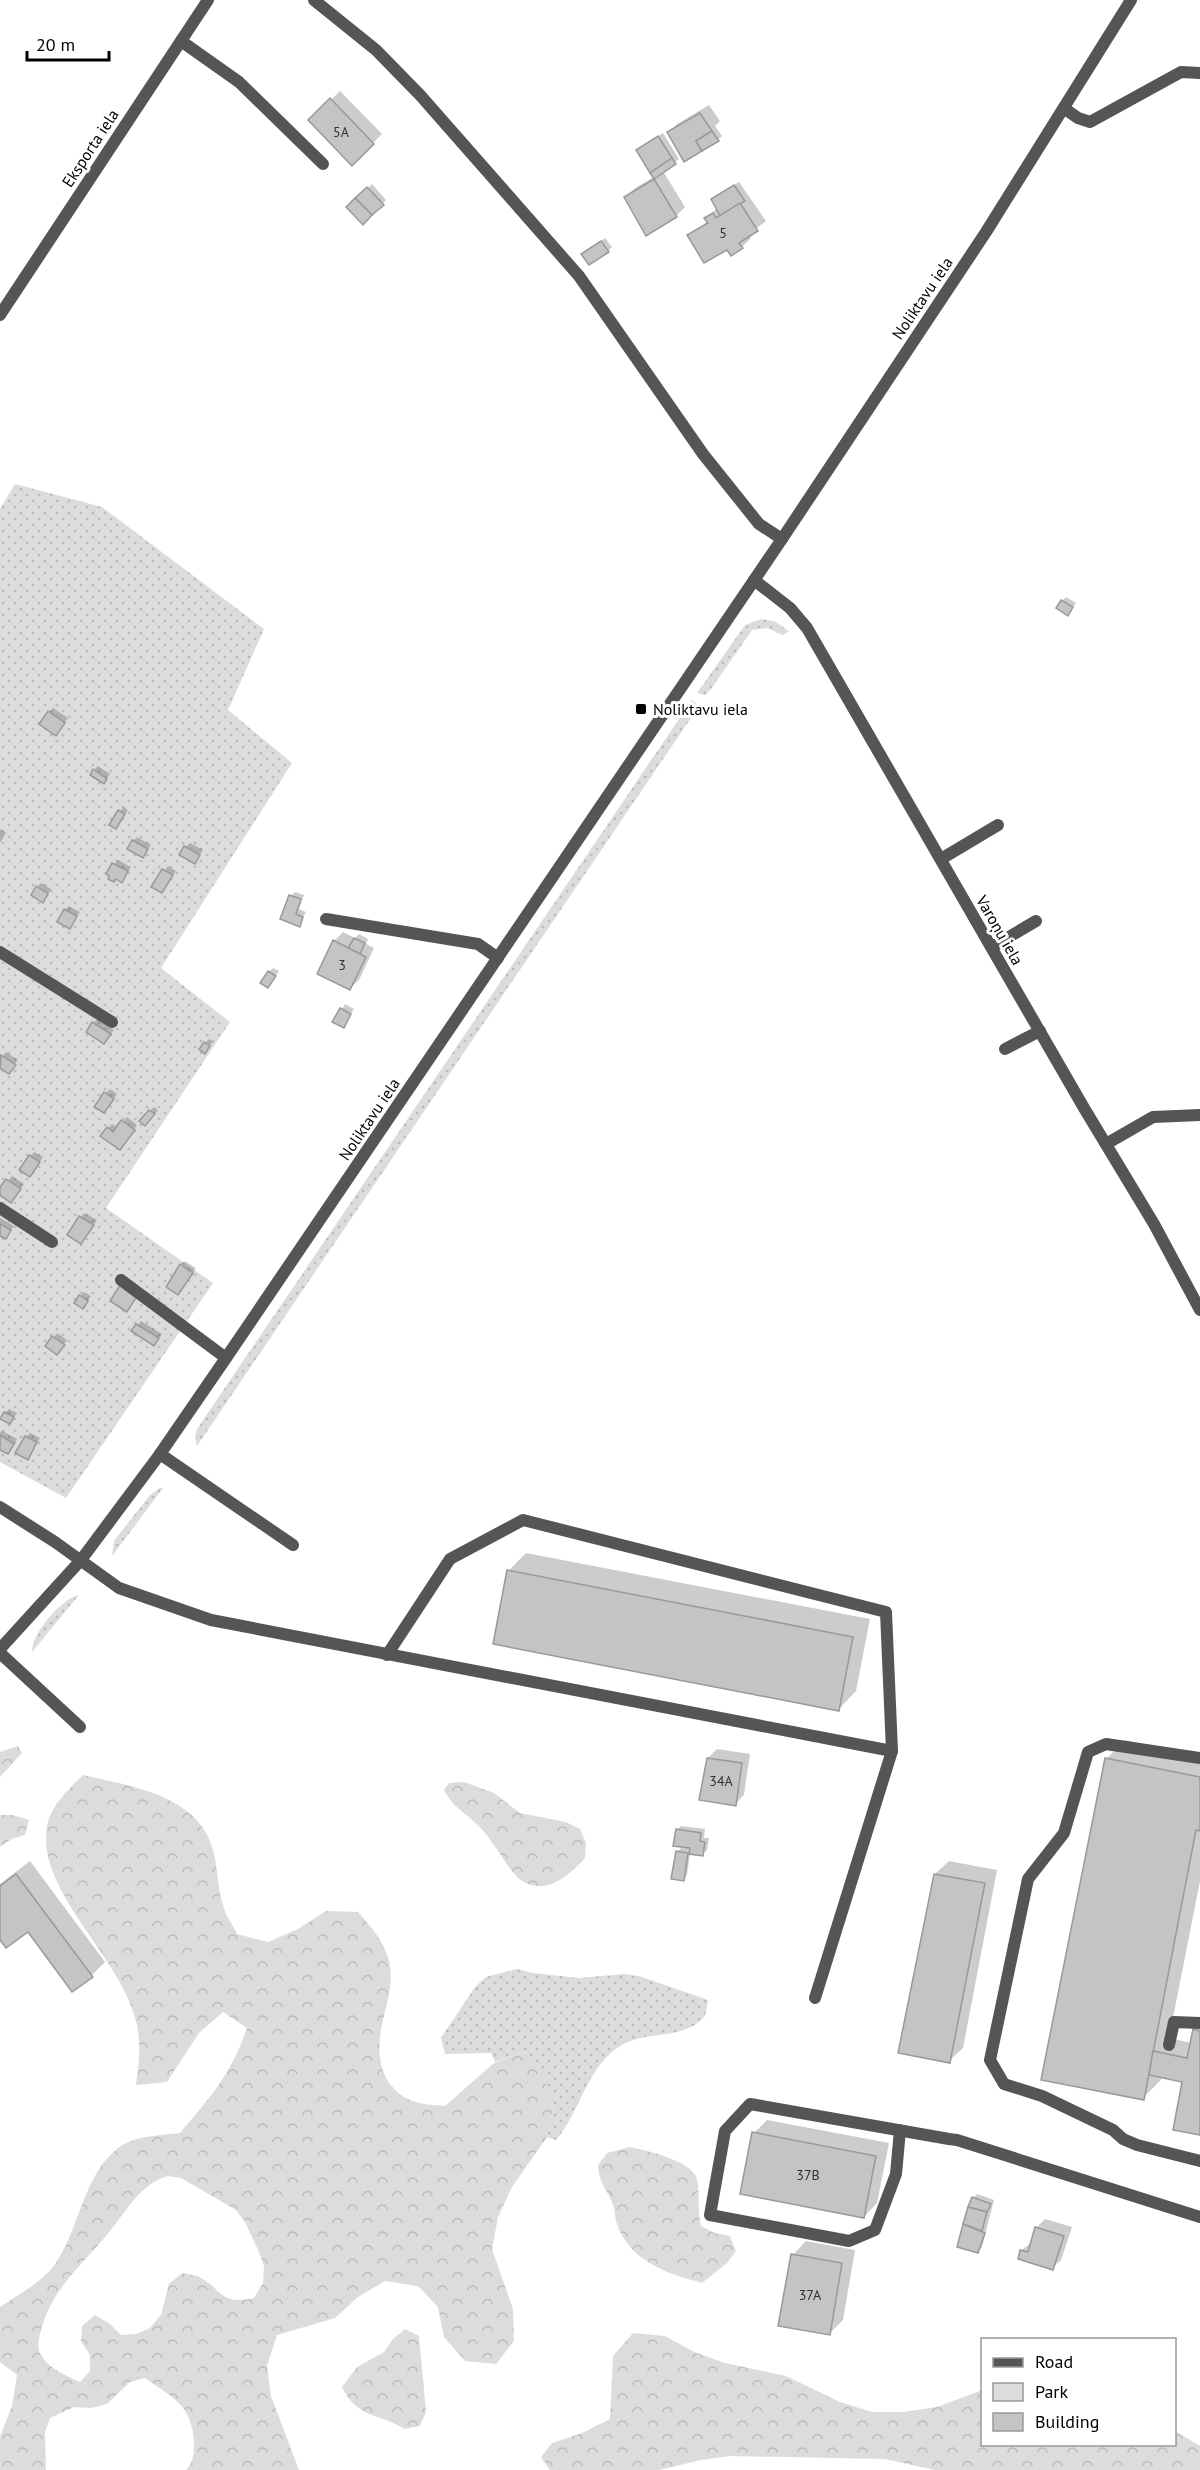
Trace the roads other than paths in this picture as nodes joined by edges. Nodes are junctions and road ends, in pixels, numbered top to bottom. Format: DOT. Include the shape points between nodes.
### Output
graph roads {
  1 [pos="208,0"];
  2 [pos="314,0"];
  3 [pos="1131,0"];
  4 [pos="181,41"];
  5 [pos="1200,73"];
  6 [pos="1065,109"];
  7 [pos="323,164"];
  8 [pos="0,315"];
  9 [pos="782,539"];
  10 [pos="754,580"];
  11 [pos="998,825"];
  12 [pos="941,859"];
  13 [pos="326,920"];
  14 [pos="1036,921"];
  15 [pos="992,947"];
  16 [pos="0,952"];
  17 [pos="498,958"];
  18 [pos="112,1022"];
  19 [pos="1040,1030"];
  20 [pos="1005,1049"];
  21 [pos="1200,1115"];
  22 [pos="1106,1144"];
  23 [pos="0,1208"];
  24 [pos="52,1242"];
  25 [pos="121,1280"];
  26 [pos="1200,1310"];
  27 [pos="226,1358"];
  28 [pos="160,1454"];
  29 [pos="0,1507"];
  30 [pos="292,1545"];
  31 [pos="81,1560"];
  32 [pos="0,1651"];
  33 [pos="387,1655"];
  34 [pos="80,1727"];
  35 [pos="892,1751"];
  36 [pos="1200,1758"];
  37 [pos="815,1998"];
  38 [pos="1200,2023"];
  39 [pos="1169,2045"];
  40 [pos="900,2130"];
  41 [pos="1200,2162"];
  42 [pos="1200,2217"];
  1 -- 4 [label="street, Eksporta iela"];
  2 -- 9 [label="street" via="376,50 420,95 579,276 703,454 759,524"];
  3 -- 6 [label="street, Noliktavu iela"];
  4 -- 7 [label="street" via="239,82"];
  4 -- 8 [label="street, Eksporta iela"];
  5 -- 6 [label="street" via="1181,72 1090,122"];
  6 -- 9 [label="street, Noliktavu iela"];
  9 -- 10 [label="street, Noliktavu iela"];
  10 -- 12 [label="street, Varoņu iela" via="790,608 807,628"];
  10 -- 17 [label="street, Noliktavu iela"];
  11 -- 12 [label="street"];
  12 -- 15 [label="street, Varoņu iela"];
  13 -- 17 [label="street" via="478,944"];
  14 -- 15 [label="street"];
  15 -- 19 [label="street, Varoņu iela"];
  16 -- 18 [label="street"];
  17 -- 27 [label="street, Noliktavu iela"];
  19 -- 20 [label="street"];
  19 -- 22 [label="street, Varoņu iela"];
  21 -- 22 [label="street" via="1153,1117"];
  22 -- 26 [label="street, Varoņu iela"];
  23 -- 24 [label="street"];
  25 -- 27 [label="street"];
  27 -- 28 [label="street, Noliktavu iela"];
  28 -- 30 [label="street"];
  28 -- 31 [label="street, Noliktavu iela"];
  29 -- 31 [label="street"];
  31 -- 32 [label="street, Noliktavu iela"];
  31 -- 33 [label="street" via="119,1588 211,1620"];
  32 -- 34 [label="street"];
  33 -- 35 [label="street"];
  33 -- 35 [label="street" via="450,1559 523,1520 886,1612"];
  35 -- 37 [label="street"];
  36 -- 41 [label="street" via="1106,1744 1088,1752 1064,1833 1028,1879 990,2060 1004,2084 1041,2096 1137,2145"];
  38 -- 39 [label="street" via="1174,2022"];
  40 -- 40 [label="street" via="750,2104 725,2131 710,2216 849,2241 875,2229 896,2174"];
  40 -- 42 [label="street" via="957,2140"];
}
